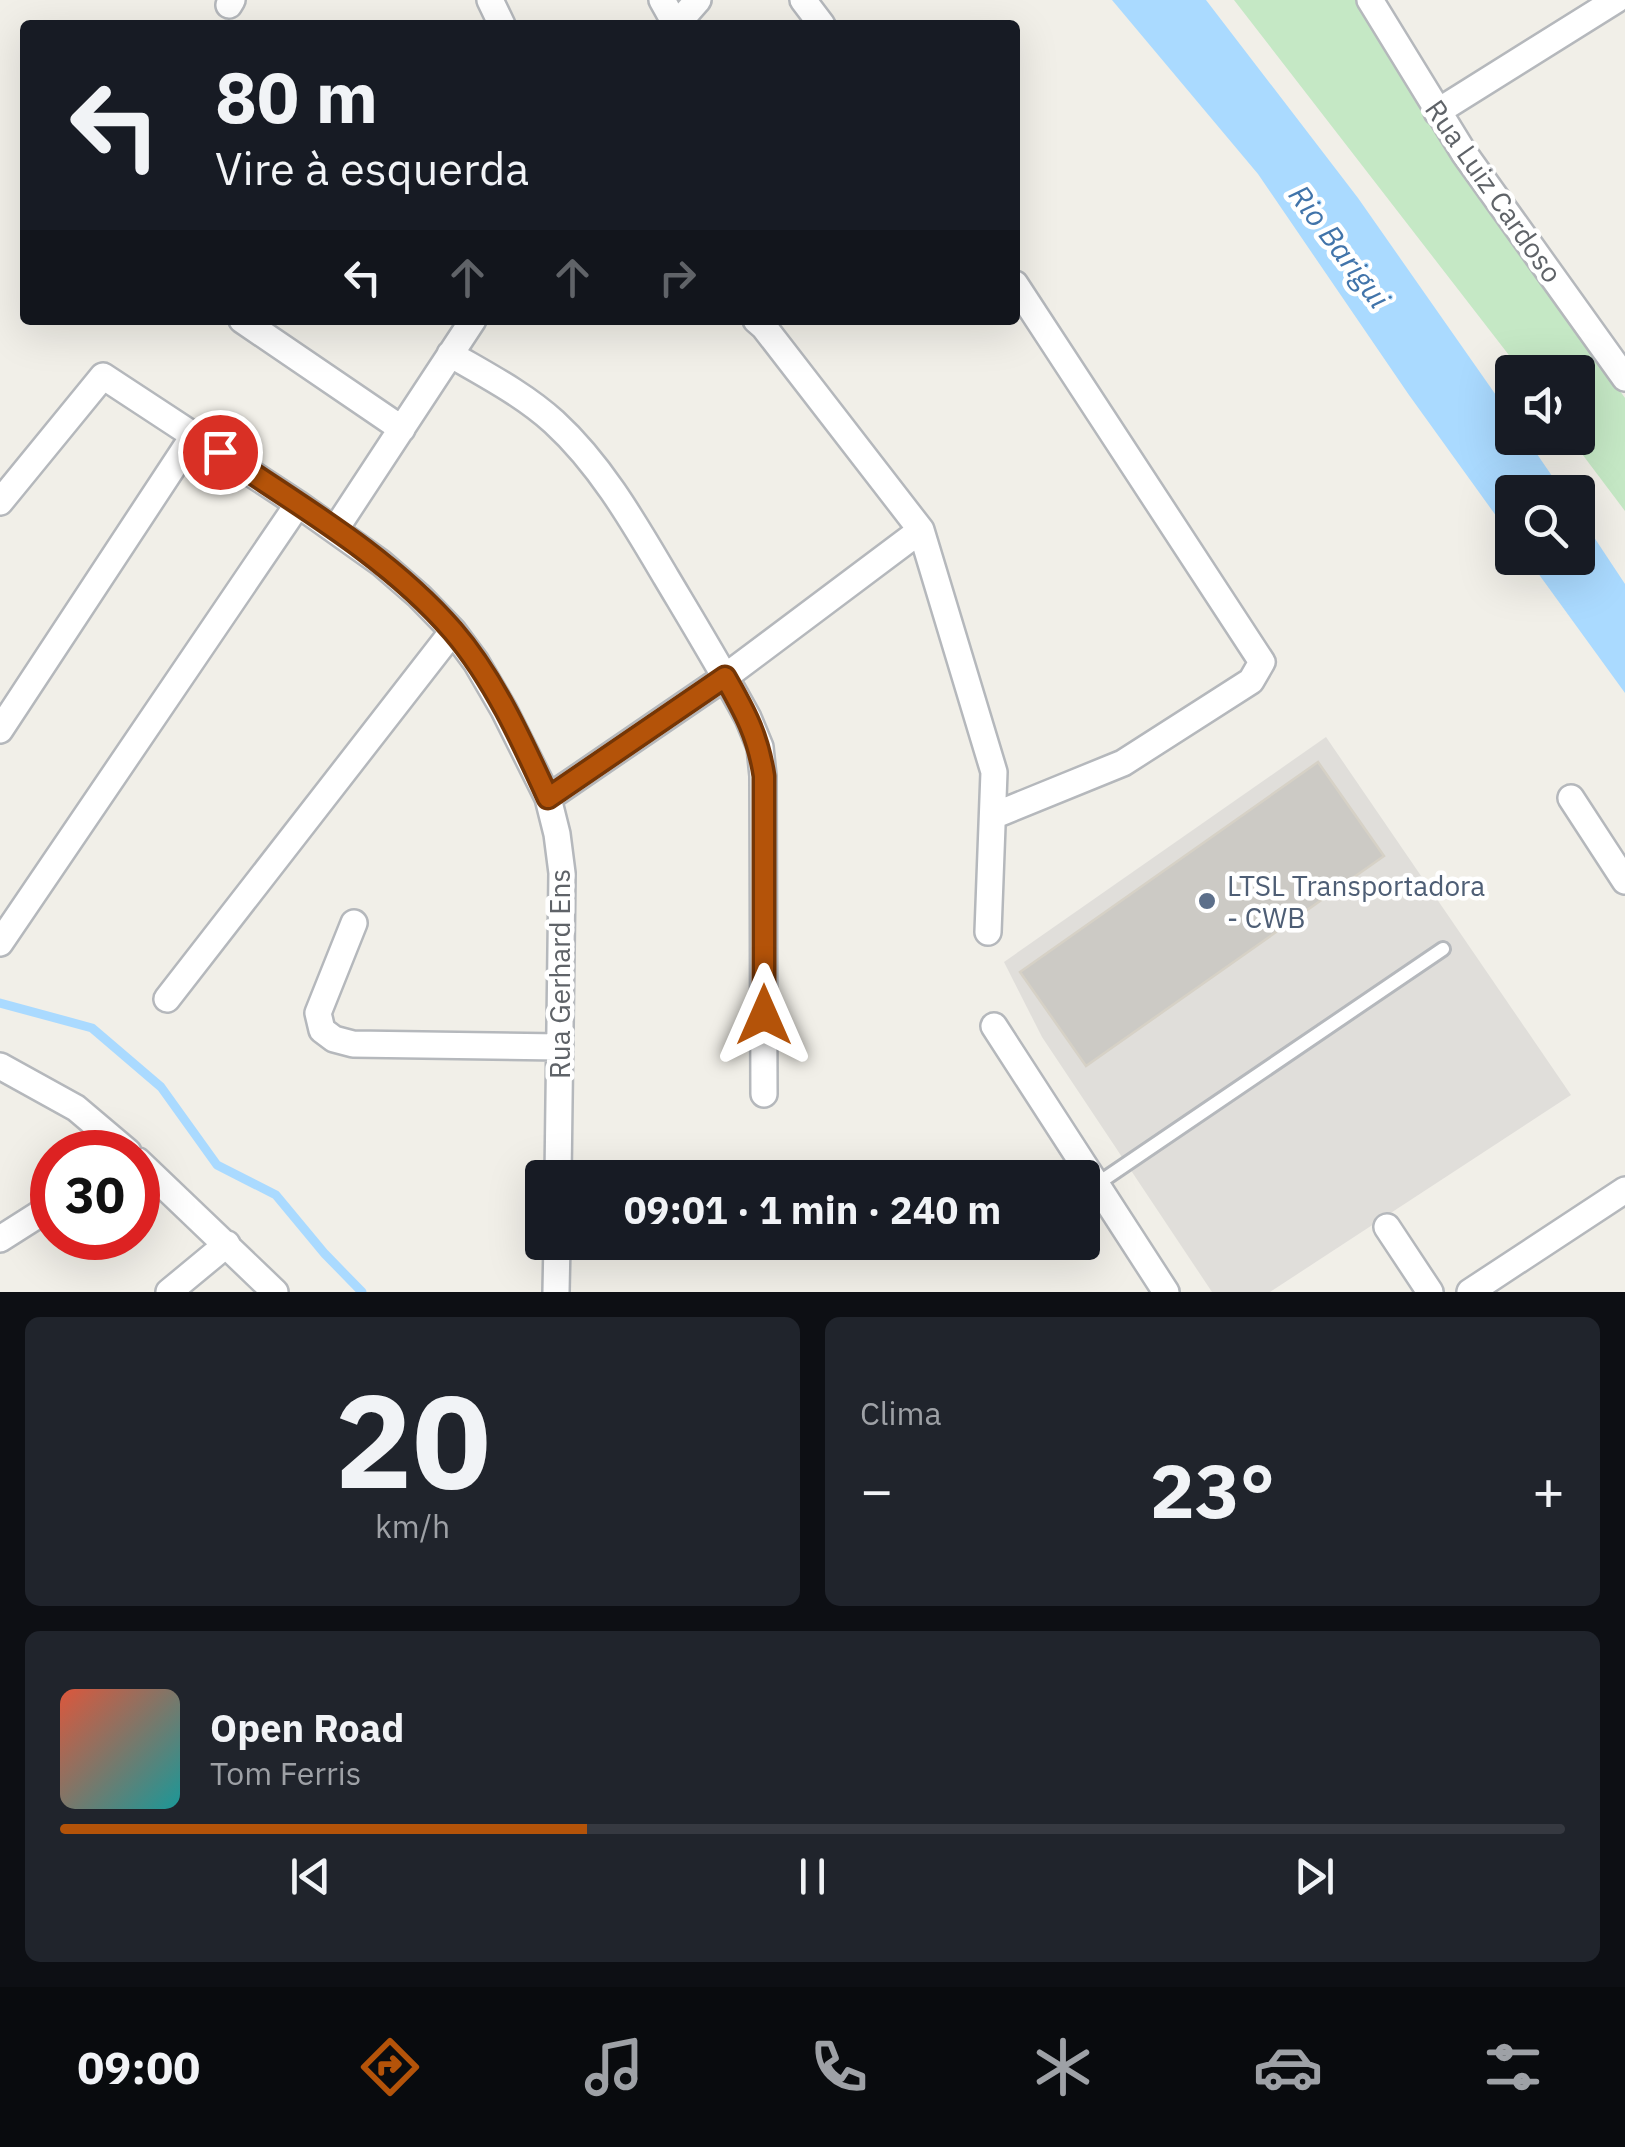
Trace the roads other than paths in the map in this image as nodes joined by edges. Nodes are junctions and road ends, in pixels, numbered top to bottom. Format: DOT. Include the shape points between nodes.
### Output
graph roads {
  1 [pos="698,0"];
  2 [pos="803,0"];
  3 [pos="1370,0"];
  4 [pos="1616,0"];
  5 [pos="680,20"];
  6 [pos="818,20"];
  7 [pos="1437,112"];
  8 [pos="1020,292"];
  9 [pos="249,325"];
  10 [pos="760,325"];
  11 [pos="458,332"];
  12 [pos="1625,378"];
  13 [pos="402,429"];
  14 [pos="194,435"];
  15 [pos="0,502"];
  16 [pos="298,504"];
  17 [pos="335,530"];
  18 [pos="922,530"];
  19 [pos="453,631"];
  20 [pos="725,677"];
  21 [pos="0,730"];
  22 [pos="548,798"];
  23 [pos="1570,798"];
  24 [pos="993,816"];
  25 [pos="1625,881"];
  26 [pos="354,923"];
  27 [pos="988,932"];
  28 [pos="0,942"];
  29 [pos="1443,949"];
  30 [pos="167,999"];
  31 [pos="994,1026"];
  32 [pos="560,1046"];
  33 [pos="0,1066"];
  34 [pos="764,1094"];
  35 [pos="102,1130"];
  36 [pos="558,1160"];
  37 [pos="1081,1160"];
  38 [pos="160,1182"];
  39 [pos="1100,1182"];
  40 [pos="1100,1189"];
  41 [pos="1625,1190"];
  42 [pos="30,1220"];
  43 [pos="1387,1227"];
  44 [pos="0,1239"];
  45 [pos="227,1244"];
  46 [pos="557,1260"];
  47 [pos="169,1292"];
  48 [pos="275,1292"];
  49 [pos="556,1292"];
  50 [pos="1166,1292"];
  51 [pos="1430,1292"];
  52 [pos="1470,1292"];
  1 -- 5 [label="street"];
  2 -- 6 [label="street"];
  3 -- 7 [label="street, Rua Luiz Cardoso"];
  4 -- 7 [label="street"];
  7 -- 12 [label="street, Rua Luiz Cardoso"];
  8 -- 24 [label="street" via="1262,662 1251,681 1123,764"];
  9 -- 13 [label="street"];
  10 -- 18 [label="street"];
  11 -- 13 [label="street"];
  11 -- 20 [label="street" via="587,457"];
  13 -- 17 [label="street"];
  14 -- 15 [label="street, Rua Gerhard Ens" via="103,376"];
  14 -- 16 [label="street, Rua Gerhard Ens"];
  14 -- 21 [label="street"];
  16 -- 17 [label="street, Rua Gerhard Ens"];
  16 -- 28 [label="street"];
  17 -- 19 [label="street, Rua Gerhard Ens"];
  18 -- 20 [label="street"];
  18 -- 24 [label="street" via="994,772"];
  19 -- 22 [label="street, Rua Gerhard Ens" via="504,710"];
  19 -- 30 [label="street"];
  20 -- 22 [label="street"];
  20 -- 34 [label="street" via="760,747 764,776"];
  22 -- 32 [label="street, Rua Gerhard Ens" via="562,873"];
  23 -- 25 [label="street"];
  24 -- 27 [label="street"];
  26 -- 32 [label="street" via="318,1014 334,1040"];
  29 -- 39 [label="lane"];
  31 -- 37 [label="street"];
  32 -- 36 [label="street, Rua Gerhard Ens"];
  33 -- 35 [label="street"];
  38 -- 45 [label="street"];
  40 -- 50 [label="street"];
  41 -- 52 [label="street"];
  42 -- 44 [label="street"];
  43 -- 51 [label="street"];
  45 -- 47 [label="street"];
  45 -- 48 [label="street"];
  46 -- 49 [label="street"];
}
